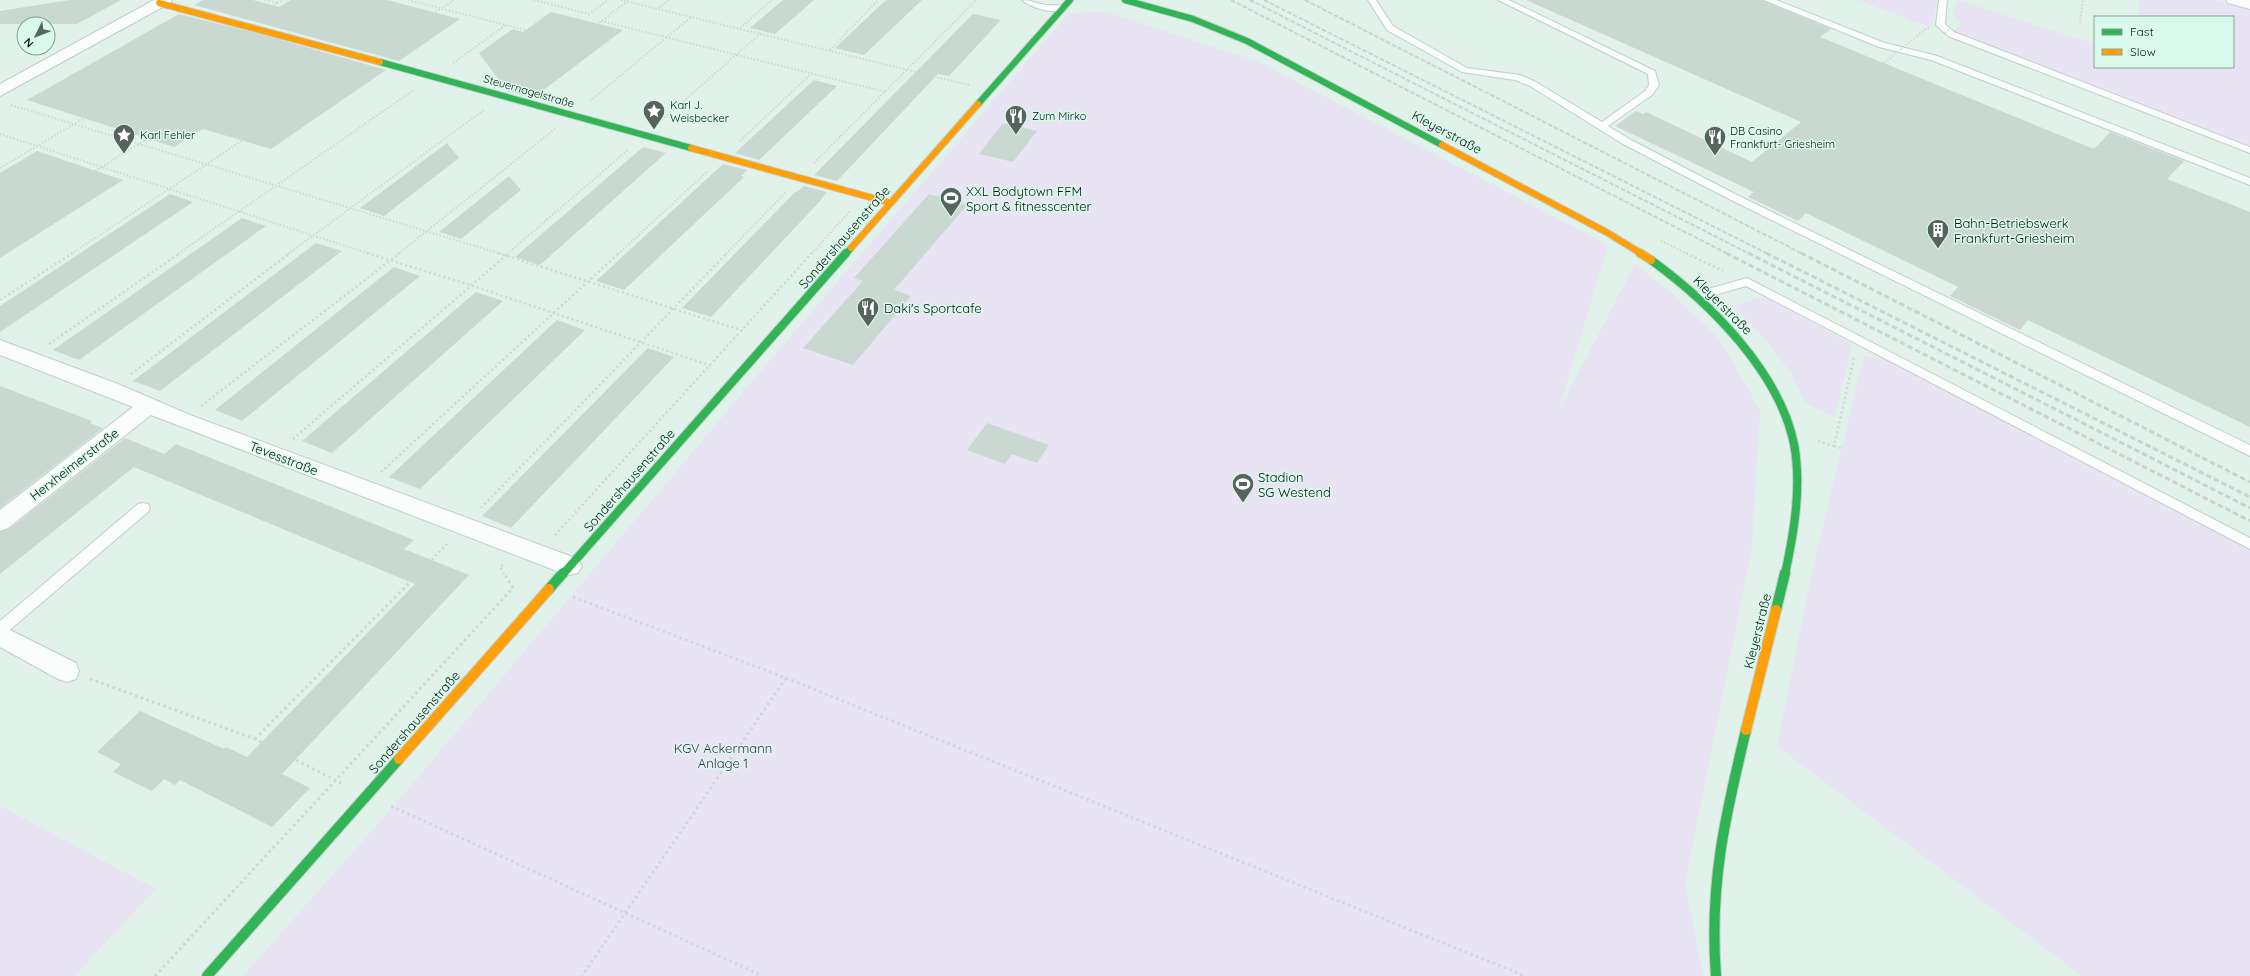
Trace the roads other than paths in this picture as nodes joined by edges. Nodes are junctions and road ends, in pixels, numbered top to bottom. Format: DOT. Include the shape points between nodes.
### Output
graph roads {
  1 [pos="1026,0"];
  2 [pos="1070,0"];
  3 [pos="1125,0"];
  4 [pos="1372,0"];
  5 [pos="1502,0"];
  6 [pos="1768,0"];
  7 [pos="1943,0"];
  8 [pos="2233,0"];
  9 [pos="162,2"];
  10 [pos="2250,4"];
  11 [pos="1063,8"];
  12 [pos="3,97"];
  13 [pos="1601,127"];
  14 [pos="2250,150"];
  15 [pos="2250,182"];
  16 [pos="891,203"];
  17 [pos="1698,296"];
  18 [pos="0,347"];
  19 [pos="148,406"];
  20 [pos="2250,451"];
  21 [pos="143,508"];
  22 [pos="0,522"];
  23 [pos="2250,544"];
  24 [pos="570,566"];
  25 [pos="0,630"];
  26 [pos="0,635"];
  27 [pos="67,671"];
  28 [pos="207,976"];
  29 [pos="1716,976"];
  1 -- 11 [label="lane" via="1044,8"];
  2 -- 11 [label="street, Sondershausenstraße"];
  3 -- 17 [label="street, Kleyerstraße" via="1193,19 1274,55 1608,233 1641,253"];
  4 -- 13 [label="lane" via="1390,28 1473,72 1517,77 1526,81"];
  5 -- 13 [label="lane" via="1652,73 1654,85 1649,93"];
  6 -- 15 [label="lane" via="1882,45 1934,58"];
  7 -- 14 [label="lane" via="1940,25 1951,34"];
  8 -- 10 [label="street"];
  9 -- 12 [label="street"];
  9 -- 16 [label="street, Steuernagelstraße"];
  11 -- 16 [label="street, Sondershausenstraße"];
  13 -- 20 [label="lane" via="1735,198"];
  16 -- 24 [label="street, Sondershausenstraße"];
  17 -- 23 [label="lane" via="1747,282"];
  17 -- 29 [label="street, Kleyerstraße" via="1748,349 1772,389 1795,449 1797,491 1790,550 1736,770 1715,877 1713,941"];
  18 -- 19 [label="street, Tevesstraße" via="111,389"];
  19 -- 22 [label="street, Herxheimerstraße"];
  19 -- 24 [label="street, Tevesstraße"];
  21 -- 25 [label="lane"];
  24 -- 28 [label="street, Sondershausenstraße"];
  26 -- 27 [label="street"];
}
